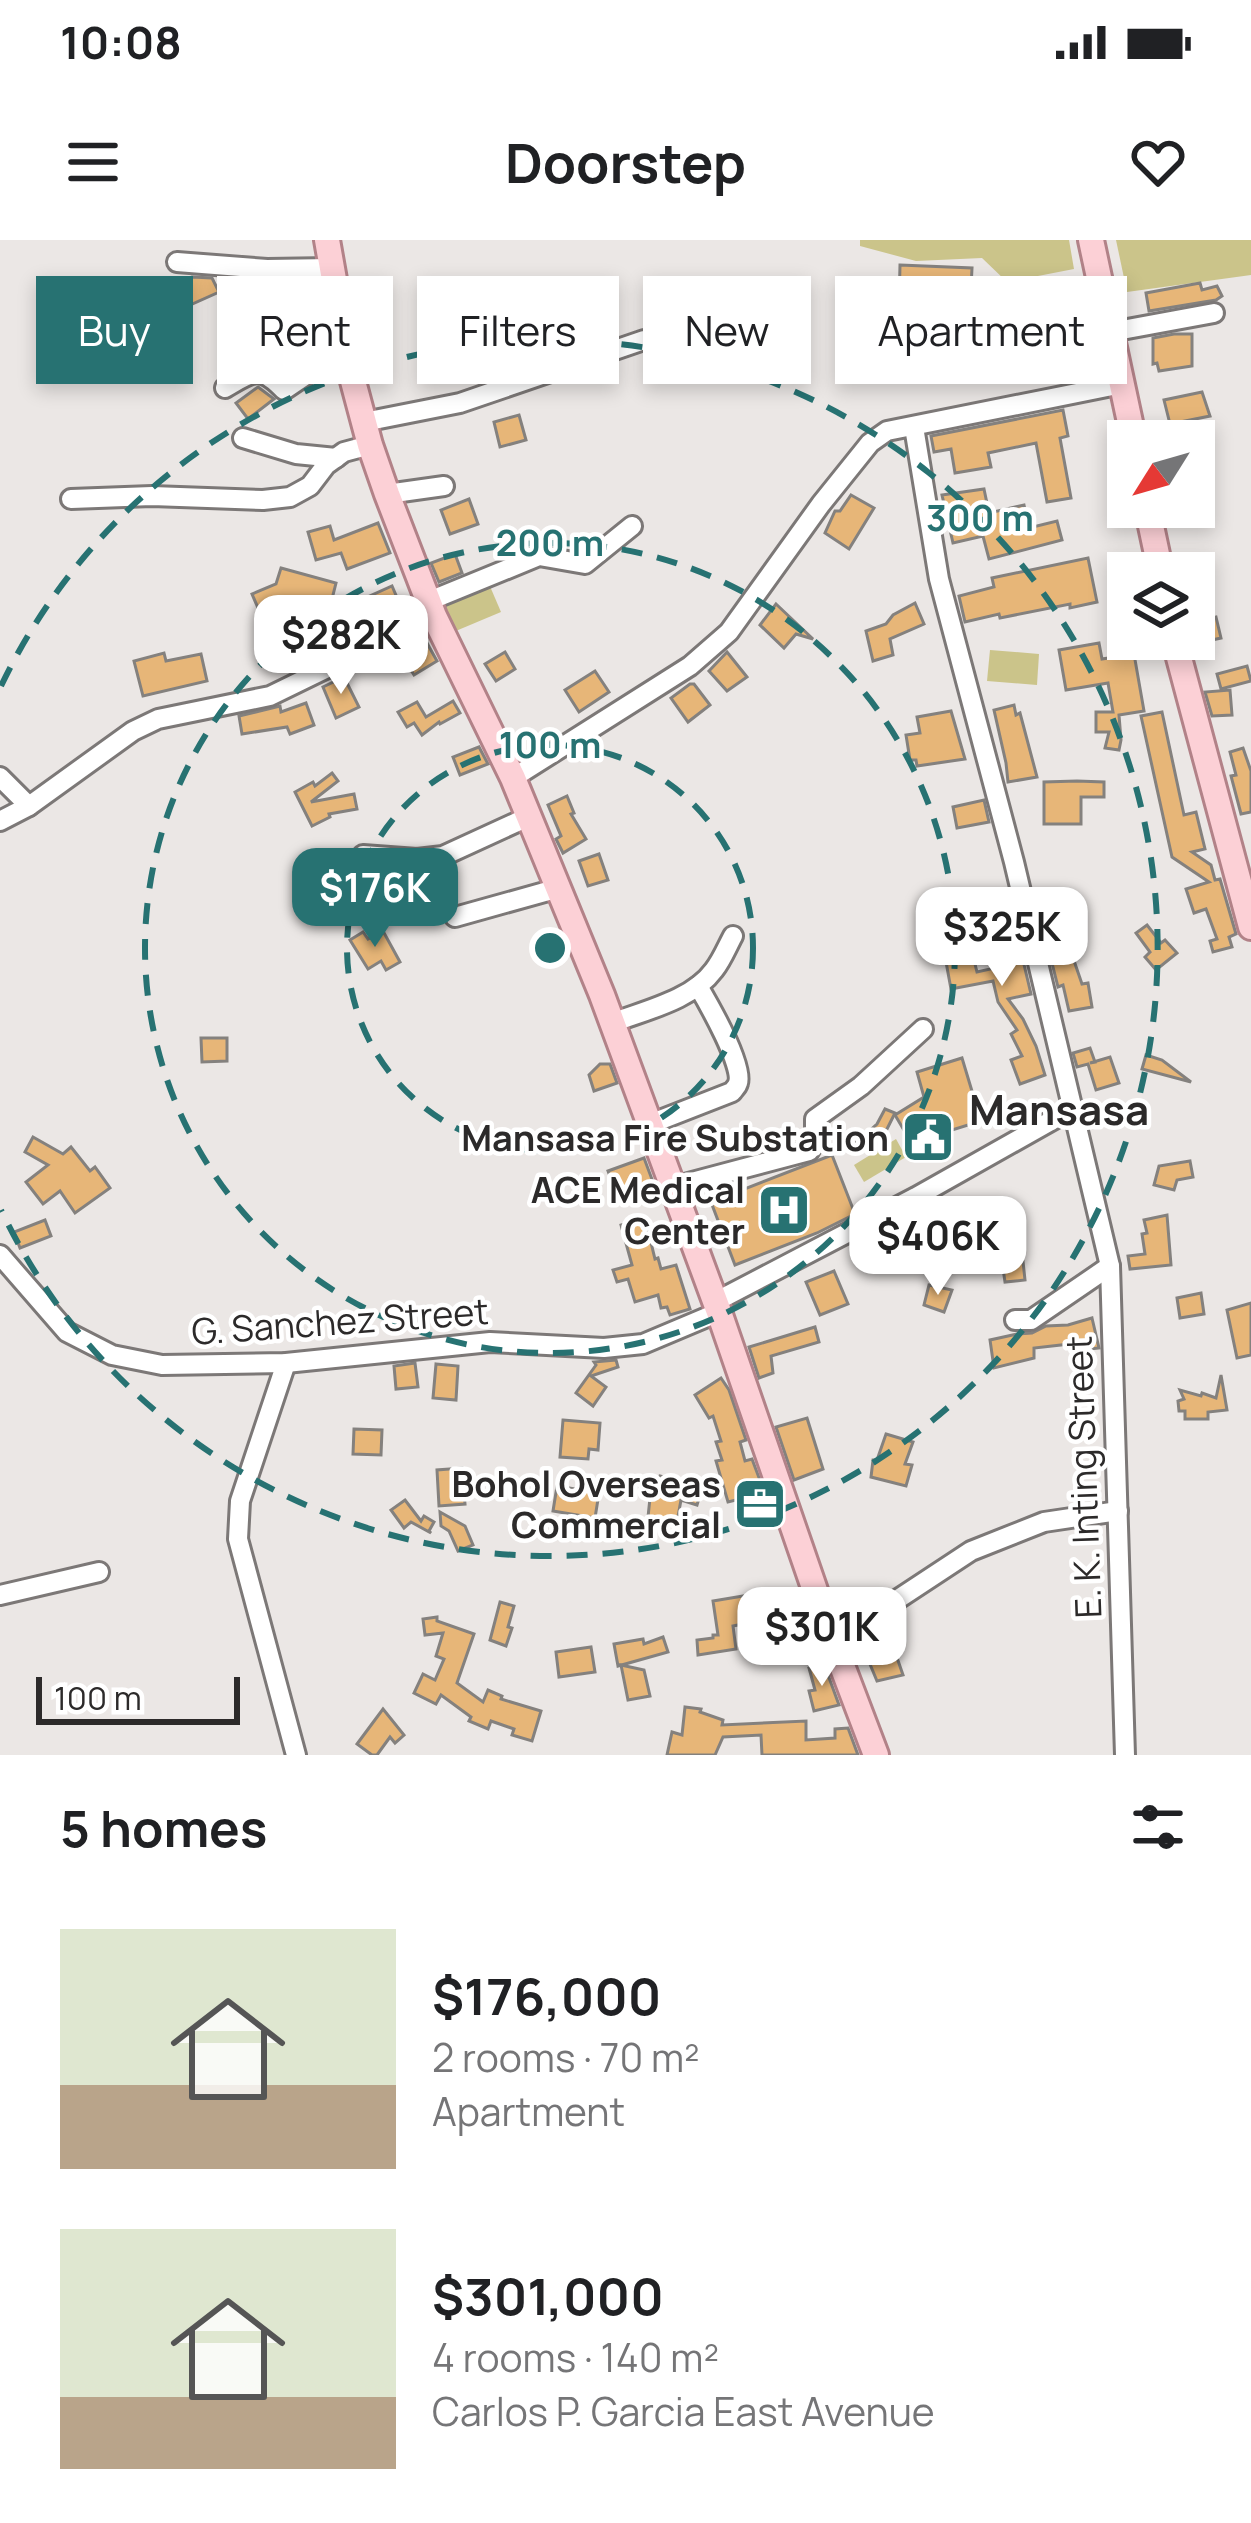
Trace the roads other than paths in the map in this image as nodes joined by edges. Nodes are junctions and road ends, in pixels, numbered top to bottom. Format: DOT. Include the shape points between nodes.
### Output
graph roads {
  1 [pos="327,240"];
  2 [pos="1091,240"];
  3 [pos="177,262"];
  4 [pos="332,268"];
  5 [pos="333,276"];
  6 [pos="1099,276"];
  7 [pos="1214,314"];
  8 [pos="1127,329"];
  9 [pos="643,340"];
  10 [pos="232,384"];
  11 [pos="355,384"];
  12 [pos="1122,384"];
  13 [pos="225,388"];
  14 [pos="1130,420"];
  15 [pos="914,427"];
  16 [pos="367,434"];
  17 [pos="243,438"];
  18 [pos="336,458"];
  19 [pos="444,486"];
  20 [pos="387,494"];
  21 [pos="71,499"];
  22 [pos="632,526"];
  23 [pos="432,608"];
  24 [pos="1180,660"];
  25 [pos="0,777"];
  26 [pos="513,778"];
  27 [pos="29,806"];
  28 [pos="528,817"];
  29 [pos="0,821"];
  30 [pos="363,855"];
  31 [pos="560,888"];
  32 [pos="454,917"];
  33 [pos="1251,927"];
  34 [pos="733,936"];
  35 [pos="698,986"];
  36 [pos="612,1023"];
  37 [pos="923,1029"];
  38 [pos="1073,1108"];
  39 [pos="650,1124"];
  40 [pos="674,1187"];
  41 [pos="0,1255"];
  42 [pos="1110,1266"];
  43 [pos="717,1307"];
  44 [pos="1015,1320"];
  45 [pos="286,1363"];
  46 [pos="1118,1511"];
  47 [pos="99,1572"];
  48 [pos="0,1594"];
  49 [pos="830,1634"];
  50 [pos="296,1755"];
  51 [pos="876,1755"];
  52 [pos="1125,1755"];
  1 -- 4 [label="main road"];
  2 -- 6 [label="main road"];
  3 -- 4 [label="street"];
  4 -- 5 [label="main road"];
  7 -- 8 [label="street"];
  9 -- 16 [label="street"];
  10 -- 13 [label="street"];
  11 -- 16 [label="main road"];
  12 -- 14 [label="main road"];
  12 -- 15 [label="street"];
  15 -- 26 [label="street" via="870,443 729,632 690,666"];
  15 -- 38 [label="street, E. K. Inting Street" via="939,579"];
  16 -- 18 [label="street"];
  16 -- 20 [label="main road"];
  17 -- 18 [label="street"];
  18 -- 21 [label="street" via="290,497"];
  19 -- 20 [label="street"];
  20 -- 23 [label="main road"];
  22 -- 23 [label="street" via="585,564 539,556"];
  23 -- 26 [label="main road"];
  23 -- 27 [label="street" via="270,696 158,719"];
  24 -- 33 [label="main road"];
  25 -- 27 [label="street"];
  26 -- 28 [label="main road"];
  27 -- 29 [label="street"];
  28 -- 30 [label="street" via="443,856"];
  28 -- 31 [label="main road"];
  31 -- 32 [label="street"];
  31 -- 36 [label="main road"];
  34 -- 35 [label="street"];
  35 -- 36 [label="street"];
  35 -- 39 [label="street" via="720,1023 738,1085"];
  36 -- 39 [label="main road"];
  37 -- 40 [label="street" via="815,1119 809,1151"];
  38 -- 42 [label="street, E. K. Inting Street"];
  38 -- 43 [label="street, G. Sanchez Street"];
  39 -- 40 [label="main road"];
  40 -- 43 [label="main road"];
  41 -- 45 [label="street, G. Sanchez Street" via="67,1332 112,1355 162,1365"];
  42 -- 44 [label="street" via="1031,1320"];
  42 -- 46 [label="street, E. K. Inting Street"];
  43 -- 45 [label="street, G. Sanchez Street" via="644,1344 490,1342"];
  43 -- 49 [label="main road"];
  45 -- 50 [label="street" via="240,1501 238,1539"];
  46 -- 49 [label="street" via="1044,1522 971,1551 848,1632"];
  46 -- 52 [label="street, E. K. Inting Street"];
  47 -- 48 [label="street"];
  49 -- 51 [label="main road"];
}
